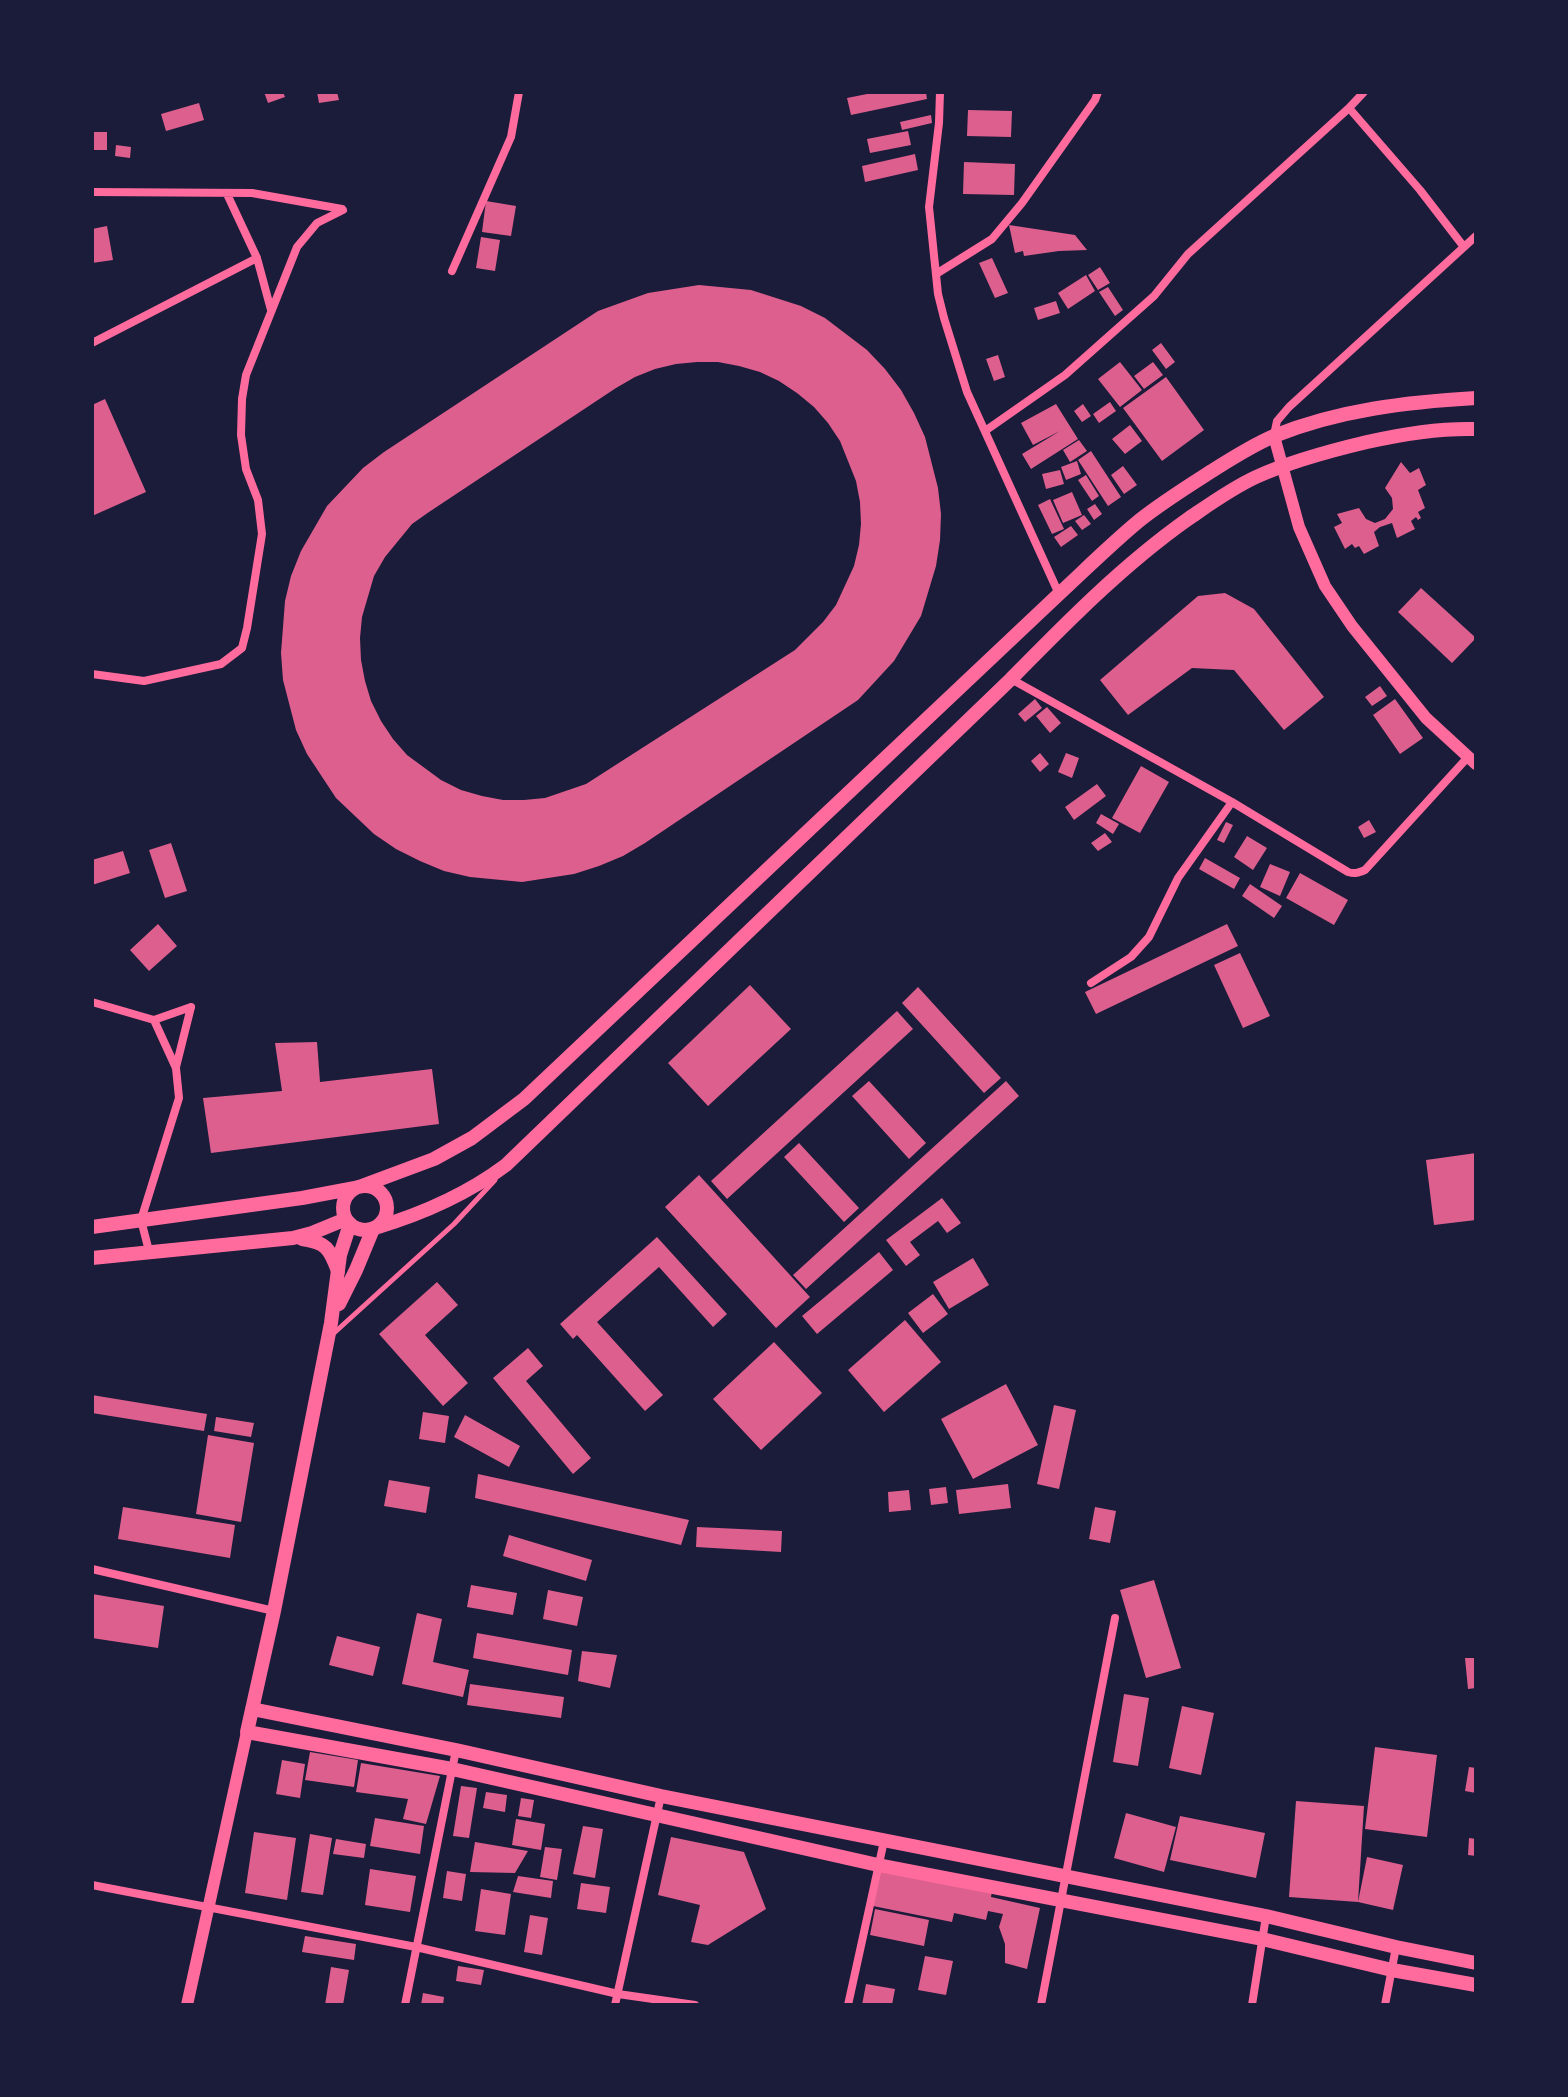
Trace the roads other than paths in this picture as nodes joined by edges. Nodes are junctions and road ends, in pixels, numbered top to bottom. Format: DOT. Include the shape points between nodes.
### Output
graph roads {
  1 [pos="519,92"];
  2 [pos="940,92"];
  3 [pos="1098,92"];
  4 [pos="1364,92"];
  5 [pos="1349,108"];
  6 [pos="92,192"];
  7 [pos="227,194"];
  8 [pos="1476,236"];
  9 [pos="1464,247"];
  10 [pos="257,258"];
  11 [pos="452,271"];
  12 [pos="936,274"];
  13 [pos="271,311"];
  14 [pos="92,343"];
  15 [pos="1476,398"];
  16 [pos="1476,429"];
  17 [pos="985,431"];
  18 [pos="1274,436"];
  19 [pos="1282,466"];
  20 [pos="1059,594"];
  21 [pos="92,674"];
  22 [pos="1011,679"];
  23 [pos="1472,761"];
  24 [pos="1232,802"];
  25 [pos="1091,983"];
  26 [pos="92,1002"];
  27 [pos="154,1020"];
  28 [pos="176,1068"];
  29 [pos="506,1165"];
  30 [pos="357,1187"];
  31 [pos="141,1220"];
  32 [pos="348,1221"];
  33 [pos="92,1227"];
  34 [pos="374,1228"];
  35 [pos="293,1238"];
  36 [pos="149,1251"];
  37 [pos="92,1258"];
  38 [pos="338,1271"];
  39 [pos="331,1323"];
  40 [pos="327,1339"];
  41 [pos="92,1569"];
  42 [pos="274,1611"];
  43 [pos="1115,1618"];
  44 [pos="252,1709"];
  45 [pos="247,1732"];
  46 [pos="456,1750"];
  47 [pos="452,1769"];
  48 [pos="661,1796"];
  49 [pos="657,1815"];
  50 [pos="884,1841"];
  51 [pos="878,1865"];
  52 [pos="1066,1875"];
  53 [pos="92,1885"];
  54 [pos="1061,1901"];
  55 [pos="207,1908"];
  56 [pos="1266,1916"];
  57 [pos="1262,1939"];
  58 [pos="416,1947"];
  59 [pos="1396,1947"];
  60 [pos="1476,1963"];
  61 [pos="1392,1970"];
  62 [pos="1476,1985"];
  63 [pos="618,1994"];
  64 [pos="187,2005"];
  65 [pos="405,2005"];
  66 [pos="615,2005"];
  67 [pos="695,2005"];
  68 [pos="848,2005"];
  69 [pos="1041,2005"];
  70 [pos="1252,2005"];
  71 [pos="1385,2005"];
  1 -- 11 [label="street" via="511,137"];
  2 -- 12 [label="street" via="929,207"];
  3 -- 12 [label="street" via="992,239"];
  4 -- 5 [label="street"];
  5 -- 9 [label="street"];
  5 -- 17 [label="street" via="1065,375"];
  6 -- 7 [label="street"];
  7 -- 10 [label="street"];
  7 -- 13 [label="street" via="252,193 343,210 317,223 297,247"];
  8 -- 9 [label="street"];
  9 -- 18 [label="street" via="1289,407 1277,421"];
  10 -- 13 [label="street"];
  10 -- 14 [label="street"];
  12 -- 17 [label="street" via="956,361"];
  13 -- 21 [label="street" via="242,399 246,469 258,500 262,534 242,648 221,664 144,681"];
  15 -- 18 [label="main road" via="1362,410"];
  16 -- 19 [label="main road" via="1392,436"];
  17 -- 20 [label="street"];
  18 -- 19 [label="street"];
  18 -- 20 [label="main road" via="1188,485"];
  19 -- 22 [label="main road" via="1219,498 1167,534"];
  19 -- 23 [label="street" via="1299,527 1325,586 1426,718"];
  20 -- 30 [label="main road" via="524,1099 434,1159"];
  22 -- 24 [label="street"];
  22 -- 29 [label="main road"];
  23 -- 24 [label="street" via="1358,874"];
  24 -- 25 [label="street" via="1178,878 1149,937 1131,957"];
  26 -- 27 [label="street"];
  27 -- 28 [label="street"];
  27 -- 28 [label="street" via="191,1007"];
  28 -- 31 [label="street" via="179,1098"];
  29 -- 34 [label="main road" via="447,1202"];
  29 -- 40 [label="lane" via="454,1224"];
  30 -- 31 [label="main road"];
  30 -- 32 [label="main road" via="343,1205"];
  30 -- 34 [label="main road" via="372,1187 386,1201 387,1214"];
  31 -- 33 [label="main road"];
  31 -- 36 [label="street"];
  32 -- 34 [label="main road" via="363,1230"];
  32 -- 35 [label="main road"];
  32 -- 38 [label="main road"];
  34 -- 39 [label="main road"];
  35 -- 36 [label="main road"];
  35 -- 38 [label="main road" via="325,1246"];
  36 -- 37 [label="main road"];
  38 -- 39 [label="main road"];
  39 -- 40 [label="main road"];
  40 -- 42 [label="main road"];
  41 -- 42 [label="street"];
  42 -- 44 [label="main road"];
  43 -- 52 [label="street"];
  44 -- 45 [label="main road"];
  44 -- 46 [label="main road"];
  45 -- 47 [label="main road"];
  45 -- 55 [label="street"];
  46 -- 47 [label="street"];
  46 -- 48 [label="main road"];
  47 -- 49 [label="main road"];
  47 -- 58 [label="street"];
  48 -- 49 [label="street"];
  48 -- 50 [label="main road"];
  49 -- 51 [label="main road"];
  49 -- 63 [label="street"];
  50 -- 51 [label="street"];
  50 -- 52 [label="main road"];
  51 -- 54 [label="main road"];
  51 -- 68 [label="street"];
  52 -- 54 [label="street"];
  52 -- 56 [label="main road"];
  53 -- 55 [label="street"];
  54 -- 57 [label="main road"];
  54 -- 69 [label="street"];
  55 -- 58 [label="street"];
  55 -- 64 [label="street"];
  56 -- 57 [label="street"];
  56 -- 59 [label="main road"];
  57 -- 61 [label="main road"];
  57 -- 70 [label="street"];
  58 -- 63 [label="street"];
  58 -- 65 [label="street"];
  59 -- 60 [label="main road"];
  59 -- 61 [label="street"];
  61 -- 62 [label="main road"];
  61 -- 71 [label="street"];
  63 -- 66 [label="street"];
  63 -- 67 [label="street"];
}
